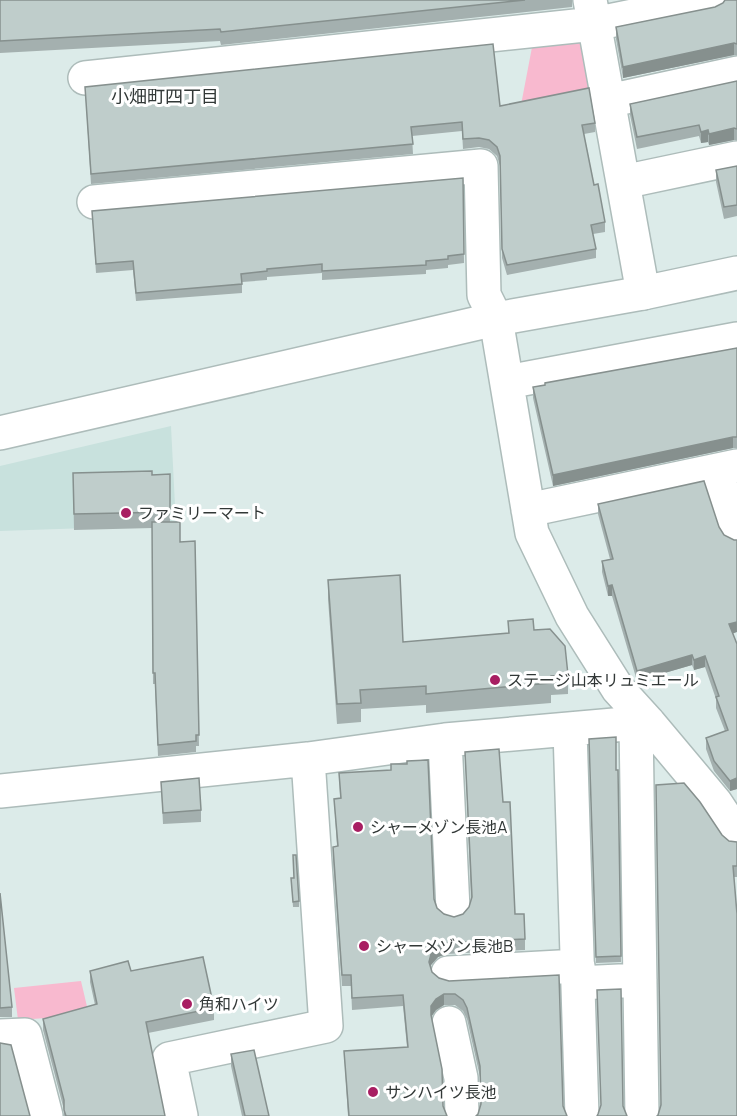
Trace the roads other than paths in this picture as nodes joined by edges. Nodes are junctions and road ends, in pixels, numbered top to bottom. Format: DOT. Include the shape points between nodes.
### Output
graph roads {
  1 [pos="711,0"];
  2 [pos="592,12"];
  3 [pos="737,73"];
  4 [pos="85,78"];
  5 [pos="608,101"];
  6 [pos="737,158"];
  7 [pos="623,182"];
  8 [pos="94,202"];
  9 [pos="737,273"];
  10 [pos="643,293"];
  11 [pos="496,319"];
  12 [pos="737,339"];
  13 [pos="507,382"];
  14 [pos="0,433"];
  15 [pos="727,468"];
  16 [pos="528,510"];
  17 [pos="737,532"];
  18 [pos="642,722"];
  19 [pos="570,730"];
  20 [pos="445,740"];
  21 [pos="308,759"];
  22 [pos="0,791"];
  23 [pos="737,835"];
  24 [pos="453,909"];
  25 [pos="448,973"];
  26 [pos="578,974"];
  27 [pos="640,980"];
  28 [pos="449,1023"];
  29 [pos="0,1036"];
  30 [pos="46,1116"];
  31 [pos="181,1116"];
  32 [pos="462,1116"];
  33 [pos="582,1116"];
  34 [pos="642,1116"];
  1 -- 2 [label="street"];
  2 -- 4 [label="street"];
  2 -- 5 [label="street"];
  3 -- 5 [label="street"];
  5 -- 7 [label="street"];
  6 -- 7 [label="street"];
  7 -- 10 [label="street"];
  8 -- 11 [label="street" via="481,166 484,295"];
  9 -- 10 [label="street"];
  10 -- 11 [label="street"];
  11 -- 13 [label="street"];
  11 -- 14 [label="street"];
  12 -- 13 [label="street"];
  13 -- 16 [label="street"];
  15 -- 16 [label="street"];
  15 -- 17 [label="street"];
  16 -- 18 [label="street" via="532,533 572,616"];
  18 -- 19 [label="street"];
  18 -- 23 [label="street" via="715,802"];
  18 -- 27 [label="street"];
  19 -- 20 [label="street"];
  19 -- 26 [label="street"];
  20 -- 21 [label="street"];
  20 -- 24 [label="street"];
  21 -- 22 [label="street"];
  21 -- 31 [label="street" via="326,1026 169,1059"];
  25 -- 26 [label="street"];
  26 -- 27 [label="street"];
  26 -- 33 [label="street"];
  27 -- 34 [label="street"];
  28 -- 32 [label="street" via="461,1078"];
  29 -- 30 [label="street" via="25,1035"];
}
